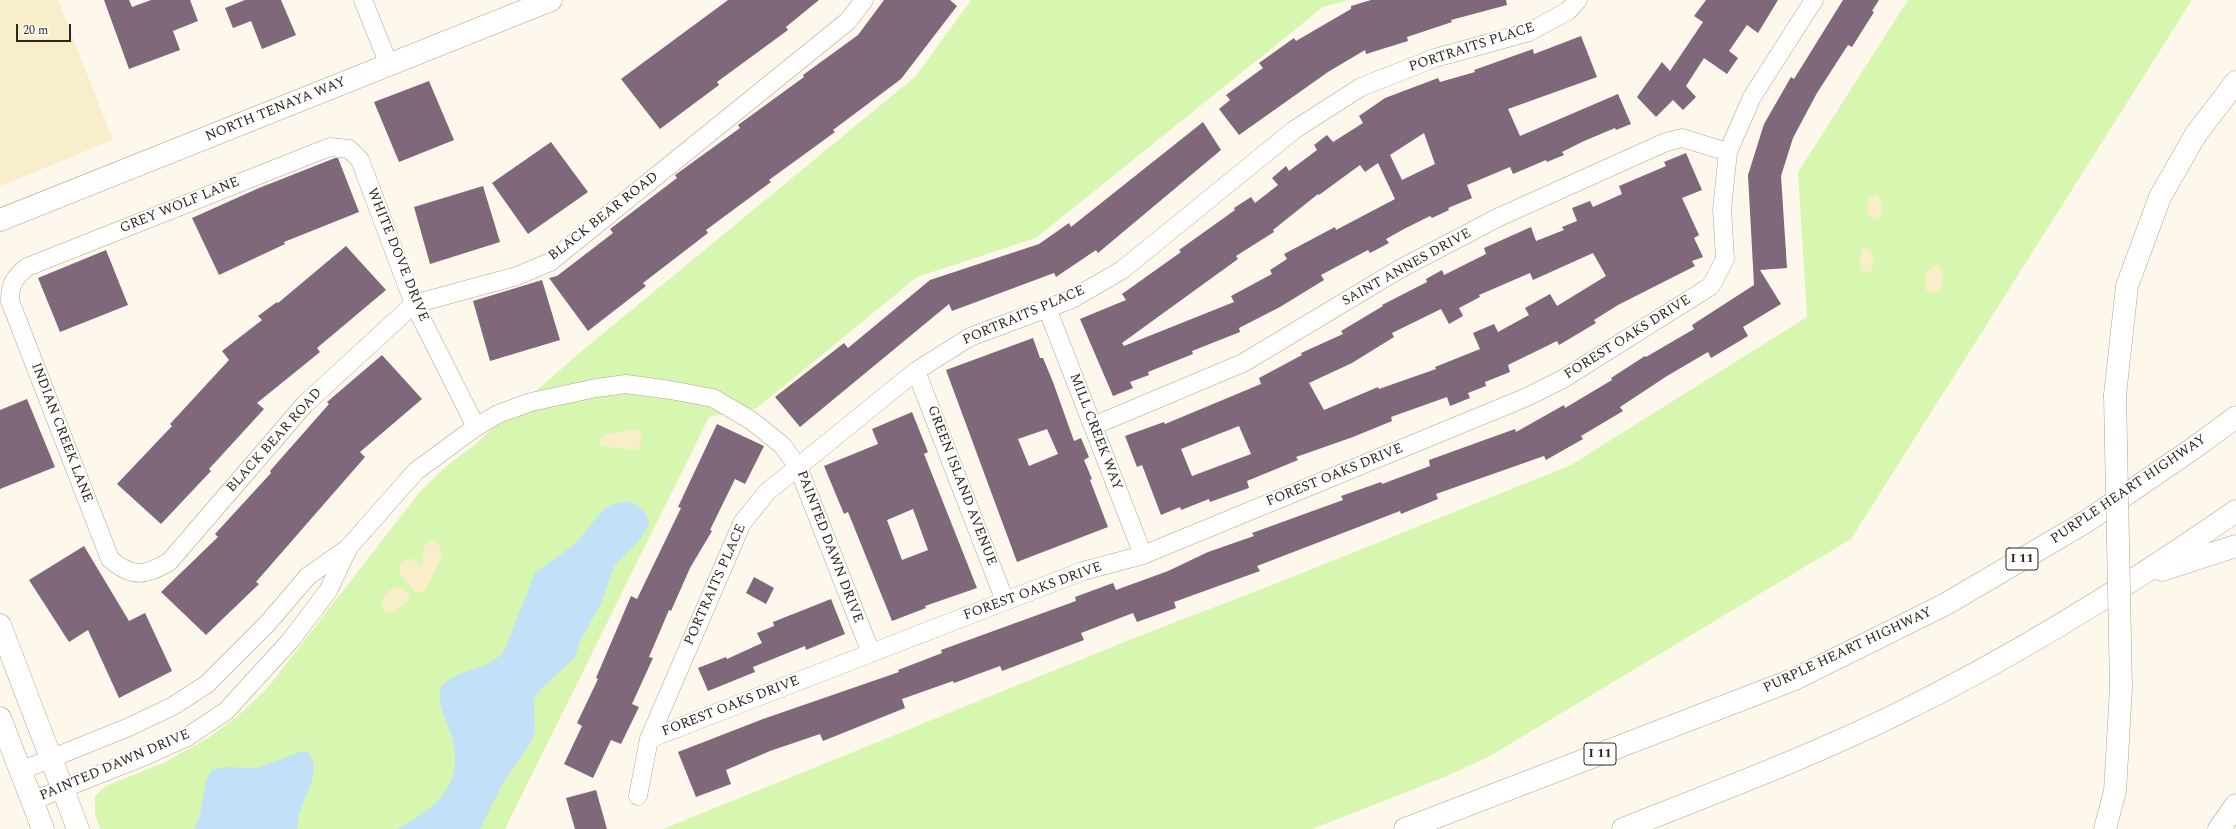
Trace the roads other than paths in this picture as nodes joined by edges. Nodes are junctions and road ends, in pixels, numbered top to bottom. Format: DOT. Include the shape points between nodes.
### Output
graph roads {
  1 [pos="363,0"];
  2 [pos="551,0"];
  3 [pos="864,0"];
  4 [pos="1578,0"];
  5 [pos="1814,0"];
  6 [pos="389,65"];
  7 [pos="2236,82"];
  8 [pos="349,149"];
  9 [pos="1728,152"];
  10 [pos="0,220"];
  11 [pos="15,277"];
  12 [pos="414,304"];
  13 [pos="1047,308"];
  14 [pos="916,371"];
  15 [pos="2236,417"];
  16 [pos="1093,426"];
  17 [pos="476,427"];
  18 [pos="798,467"];
  19 [pos="2236,511"];
  20 [pos="2236,546"];
  21 [pos="348,548"];
  22 [pos="1143,555"];
  23 [pos="138,574"];
  24 [pos="2136,579"];
  25 [pos="1006,601"];
  26 [pos="0,625"];
  27 [pos="871,654"];
  28 [pos="0,718"];
  29 [pos="649,739"];
  30 [pos="52,759"];
  31 [pos="20,771"];
  32 [pos="63,789"];
  33 [pos="638,796"];
  34 [pos="32,801"];
  35 [pos="2236,805"];
  36 [pos="43,829"];
  37 [pos="78,829"];
  38 [pos="1405,829"];
  39 [pos="1623,829"];
  40 [pos="2105,829"];
  41 [pos="2219,829"];
  1 -- 6 [label="street"];
  2 -- 6 [label="main road, NORTH TENAYA WAY"];
  3 -- 12 [label="street, BLACK BEAR ROAD" via="848,22 550,262 517,276"];
  4 -- 13 [label="street, PORTRAITS PLACE" via="1568,11 1529,32 1435,58 1361,87 1294,130 1122,270 1072,298"];
  5 -- 9 [label="street, FOREST OAKS DRIVE" via="1752,97"];
  6 -- 10 [label="main road, NORTH TENAYA WAY"];
  7 -- 40 [label="main road, bridge" via="2196,134 2160,197 2127,286 2115,395 2121,688 2115,791"];
  8 -- 11 [label="street, GREY WOLF LANE" via="330,147 27,267"];
  8 -- 12 [label="street, WHITE DOVE DRIVE" via="360,160"];
  9 -- 16 [label="street, SAINT ANNES DRIVE" via="1682,138 1666,142 1497,218 1411,263 1243,363"];
  9 -- 22 [label="street, FOREST OAKS DRIVE" via="1722,209 1725,259 1710,286 1563,379 1527,398"];
  11 -- 23 [label="street, INDIAN CREEK LANE" via="10,287 10,301 110,559 120,568"];
  12 -- 17 [label="street, WHITE DOVE DRIVE"];
  12 -- 23 [label="street, BLACK BEAR ROAD" via="305,404 169,562 151,572"];
  13 -- 14 [label="street, PORTRAITS PLACE" via="970,337"];
  13 -- 16 [label="street, MILL CREEK WAY"];
  14 -- 18 [label="street, PORTRAITS PLACE"];
  14 -- 25 [label="street, GREEN ISLAND AVENUE"];
  15 -- 38 [label="main road, PURPLE HEART HIGHWAY / I 11" via="2087,521 1946,604 1898,628 1795,679"];
  16 -- 22 [label="street, MILL CREEK WAY"];
  17 -- 18 [label="street, PAINTED DAWN DRIVE" via="498,414 530,402 626,384 713,398 758,426 782,445"];
  17 -- 21 [label="street, PAINTED DAWN DRIVE" via="416,471"];
  18 -- 27 [label="street, PAINTED DAWN DRIVE"];
  18 -- 29 [label="street, PORTRAITS PLACE" via="766,492 742,523"];
  19 -- 24 [label="main road"];
  20 -- 24 [label="main road"];
  21 -- 30 [label="street, PAINTED DAWN DRIVE" via="308,576 268,624 206,684 173,706"];
  21 -- 32 [label="street, PAINTED DAWN DRIVE" via="328,591 290,641 226,711 187,737"];
  22 -- 25 [label="street, FOREST OAKS DRIVE" via="1083,571"];
  24 -- 39 [label="main road" via="2063,625 1899,713 1812,752"];
  25 -- 27 [label="street, FOREST OAKS DRIVE"];
  26 -- 30 [label="main road"];
  27 -- 29 [label="street, FOREST OAKS DRIVE"];
  28 -- 31 [label="main road"];
  29 -- 33 [label="street, PORTRAITS PLACE"];
  30 -- 31 [label="street, PAINTED DAWN DRIVE"];
  30 -- 32 [label="main road"];
  31 -- 34 [label="main road"];
  32 -- 34 [label="street, PAINTED DAWN DRIVE"];
  32 -- 37 [label="main road"];
  34 -- 36 [label="main road"];
  35 -- 41 [label="main road"];
}
